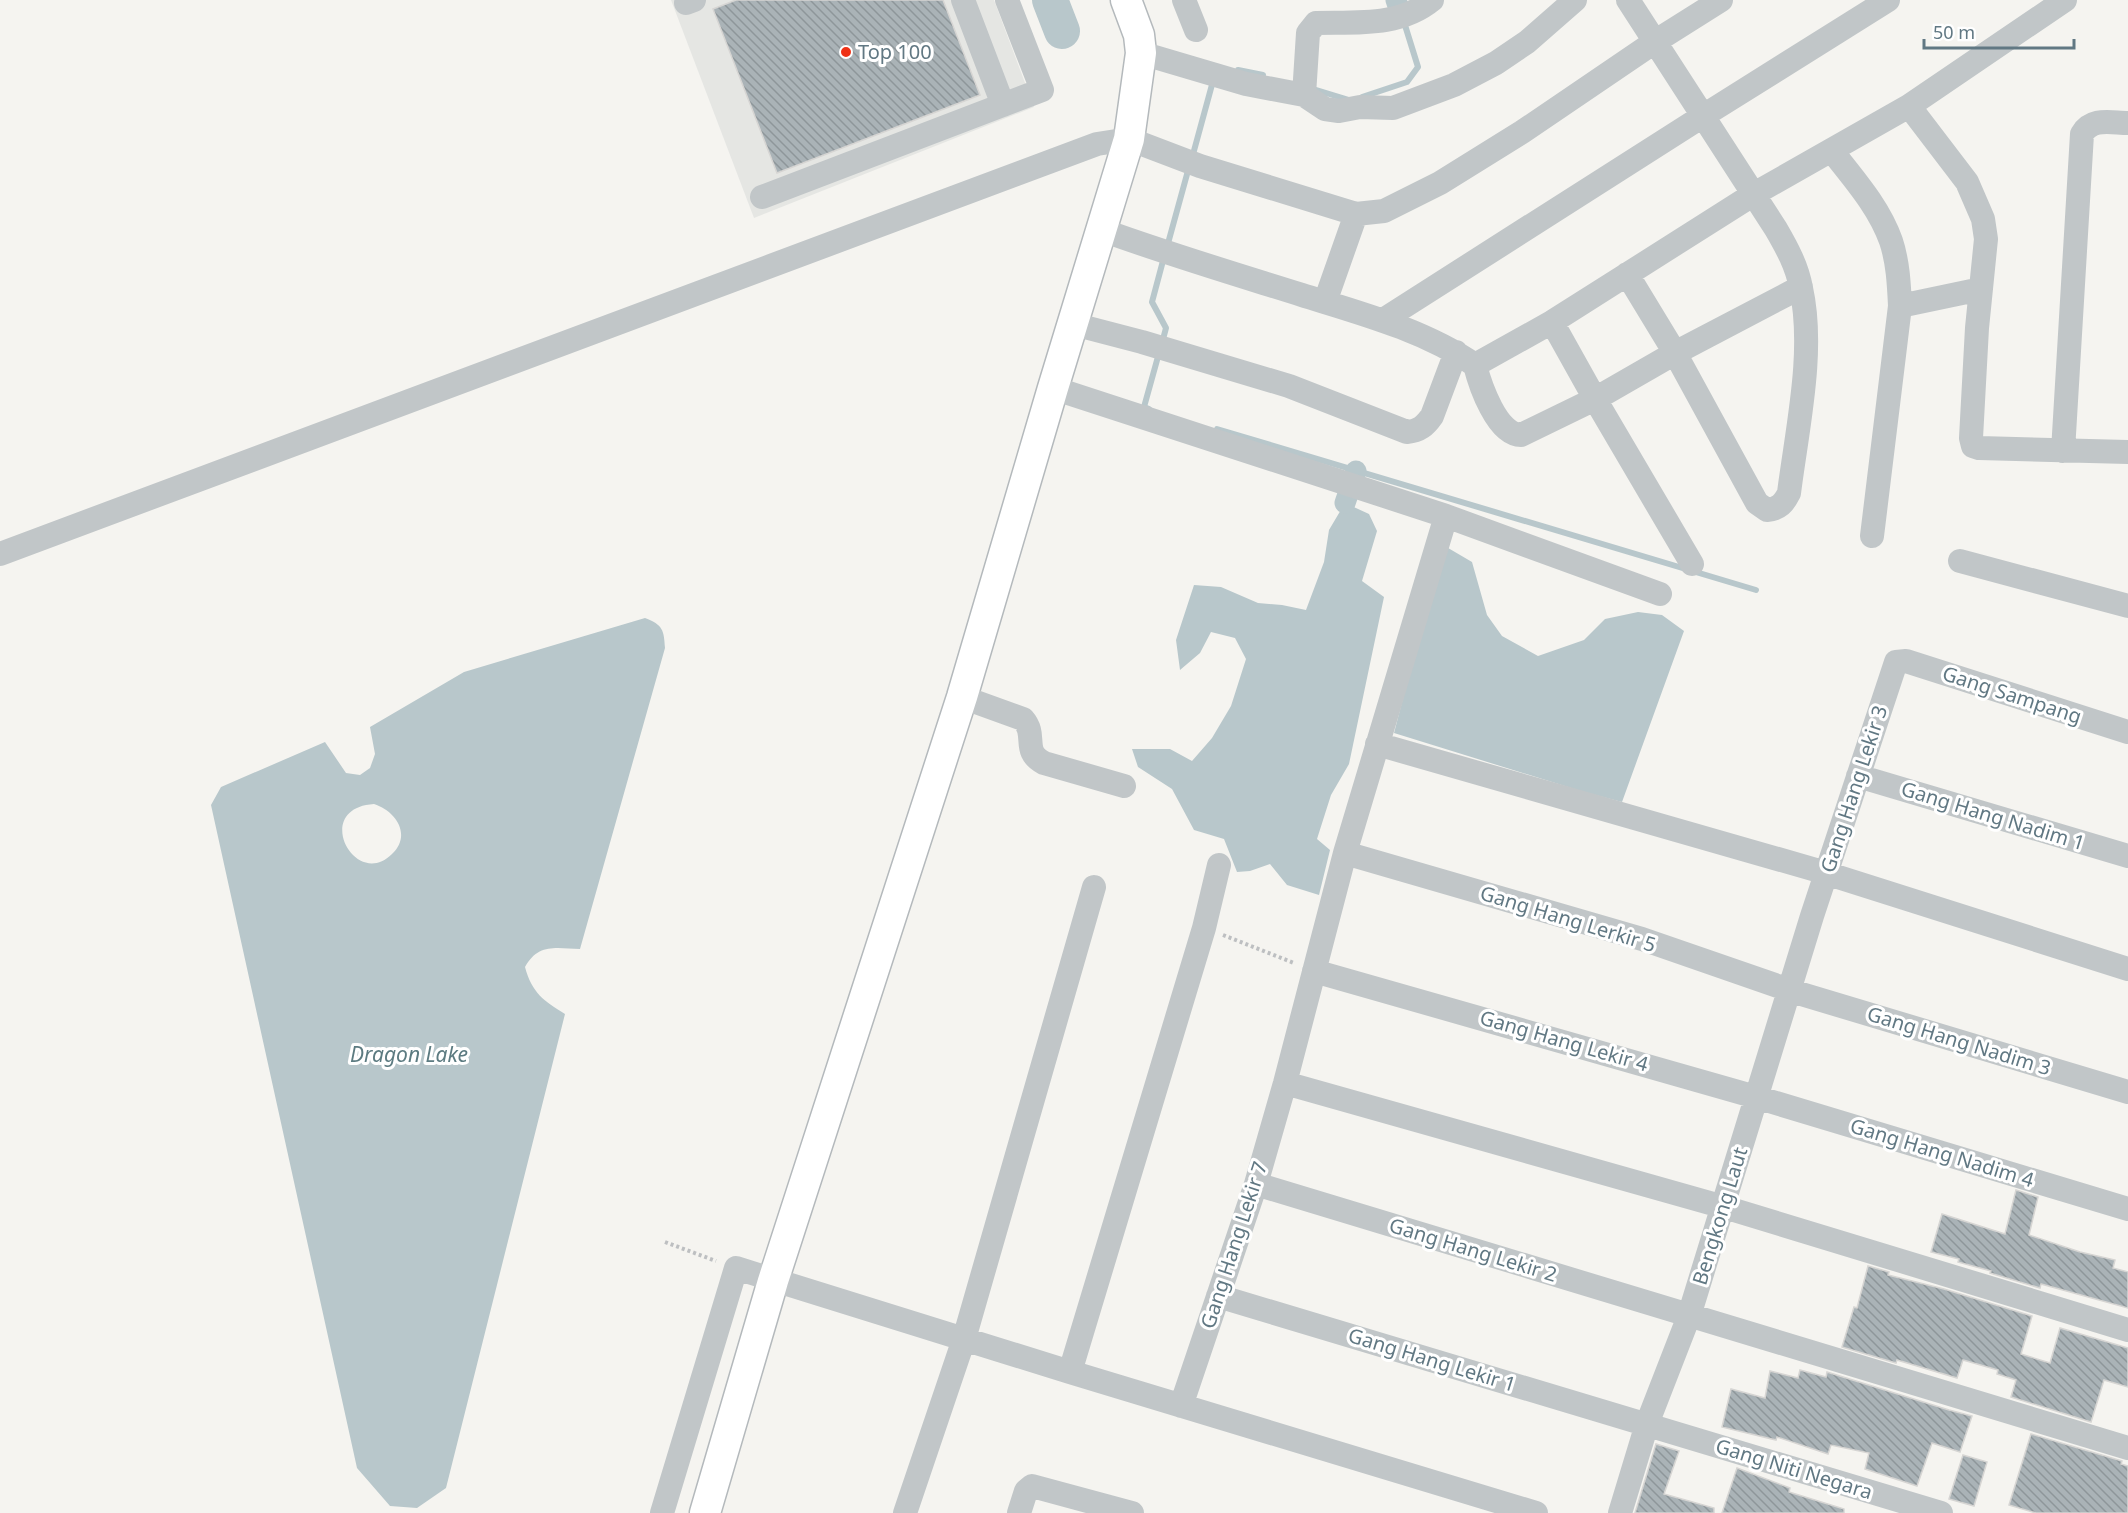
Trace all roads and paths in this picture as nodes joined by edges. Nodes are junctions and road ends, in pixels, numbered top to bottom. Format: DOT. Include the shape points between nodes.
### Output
graph roads {
  1 [pos="963,0"];
  2 [pos="1007,0"];
  3 [pos="1126,0"];
  4 [pos="1184,0"];
  5 [pos="1432,0"];
  6 [pos="1575,0"];
  7 [pos="1628,0"];
  8 [pos="1721,0"];
  9 [pos="1888,0"];
  10 [pos="2065,0"];
  11 [pos="1196,30"];
  12 [pos="1656,41"];
  13 [pos="1141,53"];
  14 [pos="1305,88"];
  15 [pos="1003,105"];
  16 [pos="1909,106"];
  17 [pos="1702,116"];
  18 [pos="2128,123"];
  19 [pos="1129,139"];
  20 [pos="1832,151"];
  21 [pos="1754,194"];
  22 [pos="762,197"];
  23 [pos="1356,214"];
  24 [pos="1102,230"];
  25 [pos="1627,274"];
  26 [pos="1801,287"];
  27 [pos="1981,289"];
  28 [pos="1325,302"];
  29 [pos="1900,306"];
  30 [pos="1383,320"];
  31 [pos="1552,322"];
  32 [pos="1074,324"];
  33 [pos="1674,353"];
  34 [pos="1465,359"];
  35 [pos="1053,388"];
  36 [pos="1594,399"];
  37 [pos="2063,451"];
  38 [pos="2128,452"];
  39 [pos="1446,516"];
  40 [pos="1872,536"];
  41 [pos="0,554"];
  42 [pos="1960,561"];
  43 [pos="1692,564"];
  44 [pos="1660,594"];
  45 [pos="2126,597"];
  46 [pos="1896,662"];
  47 [pos="962,697"];
  48 [pos="2128,732"];
  49 [pos="1377,744"];
  50 [pos="1858,776"];
  51 [pos="1124,786"];
  52 [pos="1345,853"];
  53 [pos="2128,856"];
  54 [pos="1219,865"];
  55 [pos="1827,874"];
  56 [pos="1094,887"];
  57 [pos="1812,916"];
  58 [pos="1204,928"];
  59 [pos="2128,969"];
  60 [pos="1314,971"];
  61 [pos="1790,991"];
  62 [pos="1285,1083"];
  63 [pos="2128,1092"];
  64 [pos="1756,1097"];
  65 [pos="1256,1184"];
  66 [pos="1724,1207"];
  67 [pos="2128,1209"];
  68 [pos="665,1242"];
  69 [pos="736,1268"];
  70 [pos="773,1281"];
  71 [pos="1218,1296"];
  72 [pos="1689,1316"];
  73 [pos="2128,1330"];
  74 [pos="964,1339"];
  75 [pos="1070,1372"];
  76 [pos="1181,1406"];
  77 [pos="1647,1424"];
  78 [pos="2128,1448"];
  79 [pos="662,1513"];
  80 [pos="705,1513"];
  81 [pos="905,1513"];
  82 [pos="1019,1513"];
  83 [pos="1132,1513"];
  84 [pos="1536,1513"];
  85 [pos="1620,1513"];
  86 [pos="1941,1513"];
  1 -- 15 [label="street"];
  2 -- 15 [label="street" via="1042,90"];
  3 -- 13 [label="main road"];
  4 -- 11 [label="street"];
  5 -- 14 [label="street" via="1390,21 1316,23 1308,33"];
  6 -- 14 [label="street" via="1496,63 1454,85 1392,108 1325,109"];
  7 -- 12 [label="street"];
  8 -- 12 [label="street"];
  9 -- 17 [label="street"];
  10 -- 16 [label="street"];
  12 -- 17 [label="street"];
  12 -- 23 [label="street" via="1440,183 1384,212"];
  13 -- 14 [label="street" via="1246,84"];
  13 -- 19 [label="main road"];
  15 -- 22 [label="street"];
  16 -- 20 [label="street"];
  16 -- 27 [label="street" via="1977,201 1986,239"];
  17 -- 21 [label="street"];
  17 -- 30 [label="street"];
  18 -- 37 [label="street" via="2097,122 2082,134"];
  19 -- 23 [label="street" via="1200,166"];
  19 -- 24 [label="main road"];
  19 -- 41 [label="street" via="1081,149"];
  20 -- 21 [label="street"];
  20 -- 29 [label="street" via="1877,210 1892,242"];
  21 -- 25 [label="street"];
  21 -- 26 [label="street" via="1790,255"];
  23 -- 28 [label="street"];
  24 -- 28 [label="street"];
  24 -- 32 [label="main road"];
  25 -- 31 [label="street"];
  25 -- 33 [label="street"];
  26 -- 33 [label="street"];
  26 -- 33 [label="street" via="1807,331 1805,369 1789,493 1779,507 1767,510 1757,503"];
  27 -- 29 [label="street"];
  27 -- 37 [label="street" via="1973,446"];
  28 -- 30 [label="street"];
  29 -- 40 [label="street"];
  30 -- 34 [label="street"];
  31 -- 34 [label="street"];
  31 -- 36 [label="street"];
  32 -- 34 [label="street" via="1289,386 1407,432 1417,431 1432,416"];
  32 -- 35 [label="main road"];
  33 -- 36 [label="street"];
  34 -- 36 [label="street" via="1505,430 1514,435"];
  35 -- 39 [label="street"];
  35 -- 47 [label="main road"];
  36 -- 43 [label="street"];
  37 -- 38 [label="street"];
  39 -- 44 [label="street"];
  39 -- 49 [label="street, Gang Hang Lekir 7"];
  42 -- 45 [label="street"];
  46 -- 48 [label="street, Gang Sampang" via="1906,661"];
  46 -- 50 [label="street, Gang Hang Lekir 3"];
  47 -- 51 [label="street" via="1023,719 1036,759"];
  47 -- 70 [label="main road"];
  49 -- 52 [label="street, Gang Hang Lekir 7"];
  49 -- 55 [label="street"];
  50 -- 53 [label="street, Gang Hang Nadim 1"];
  50 -- 55 [label="street, Gang Hang Lekir 3"];
  52 -- 60 [label="street, Gang Hang Lekir 7"];
  52 -- 61 [label="street, Gang Hang Lerkir 5" via="1642,939"];
  54 -- 58 [label="street"];
  55 -- 57 [label="street, Gang Hang Lekir 3"];
  55 -- 59 [label="street"];
  56 -- 74 [label="street"];
  57 -- 61 [label="street, Bengkong Laut"];
  58 -- 60 [label="path"];
  58 -- 75 [label="street"];
  60 -- 62 [label="street, Gang Hang Lekir 7"];
  60 -- 64 [label="street, Gang Hang Lekir 4"];
  61 -- 63 [label="street, Gang Hang Nadim 3"];
  61 -- 64 [label="street, Bengkong Laut"];
  62 -- 65 [label="street, Gang Hang Lekir 7"];
  62 -- 66 [label="street"];
  64 -- 66 [label="street, Bengkong Laut"];
  64 -- 67 [label="street, Gang Hang Nadim 4"];
  65 -- 71 [label="street, Gang Hang Lekir 7"];
  65 -- 72 [label="street, Gang Hang Lekir 2"];
  66 -- 72 [label="street, Bengkong Laut"];
  66 -- 73 [label="street"];
  68 -- 69 [label="path"];
  69 -- 70 [label="street"];
  69 -- 79 [label="street"];
  70 -- 74 [label="street"];
  70 -- 80 [label="main road"];
  71 -- 76 [label="street, Gang Hang Lekir 7"];
  71 -- 77 [label="street, Gang Hang Lekir 1"];
  72 -- 77 [label="street, Bengkong Laut"];
  72 -- 78 [label="street, Gang Hang Lekir 2"];
  74 -- 75 [label="street"];
  74 -- 81 [label="street"];
  75 -- 76 [label="street"];
  76 -- 84 [label="street"];
  77 -- 85 [label="street, Bengkong Laut"];
  77 -- 86 [label="street, Gang Niti Negara"];
  82 -- 83 [label="street" via="1026,1491 1032,1486"];
}
